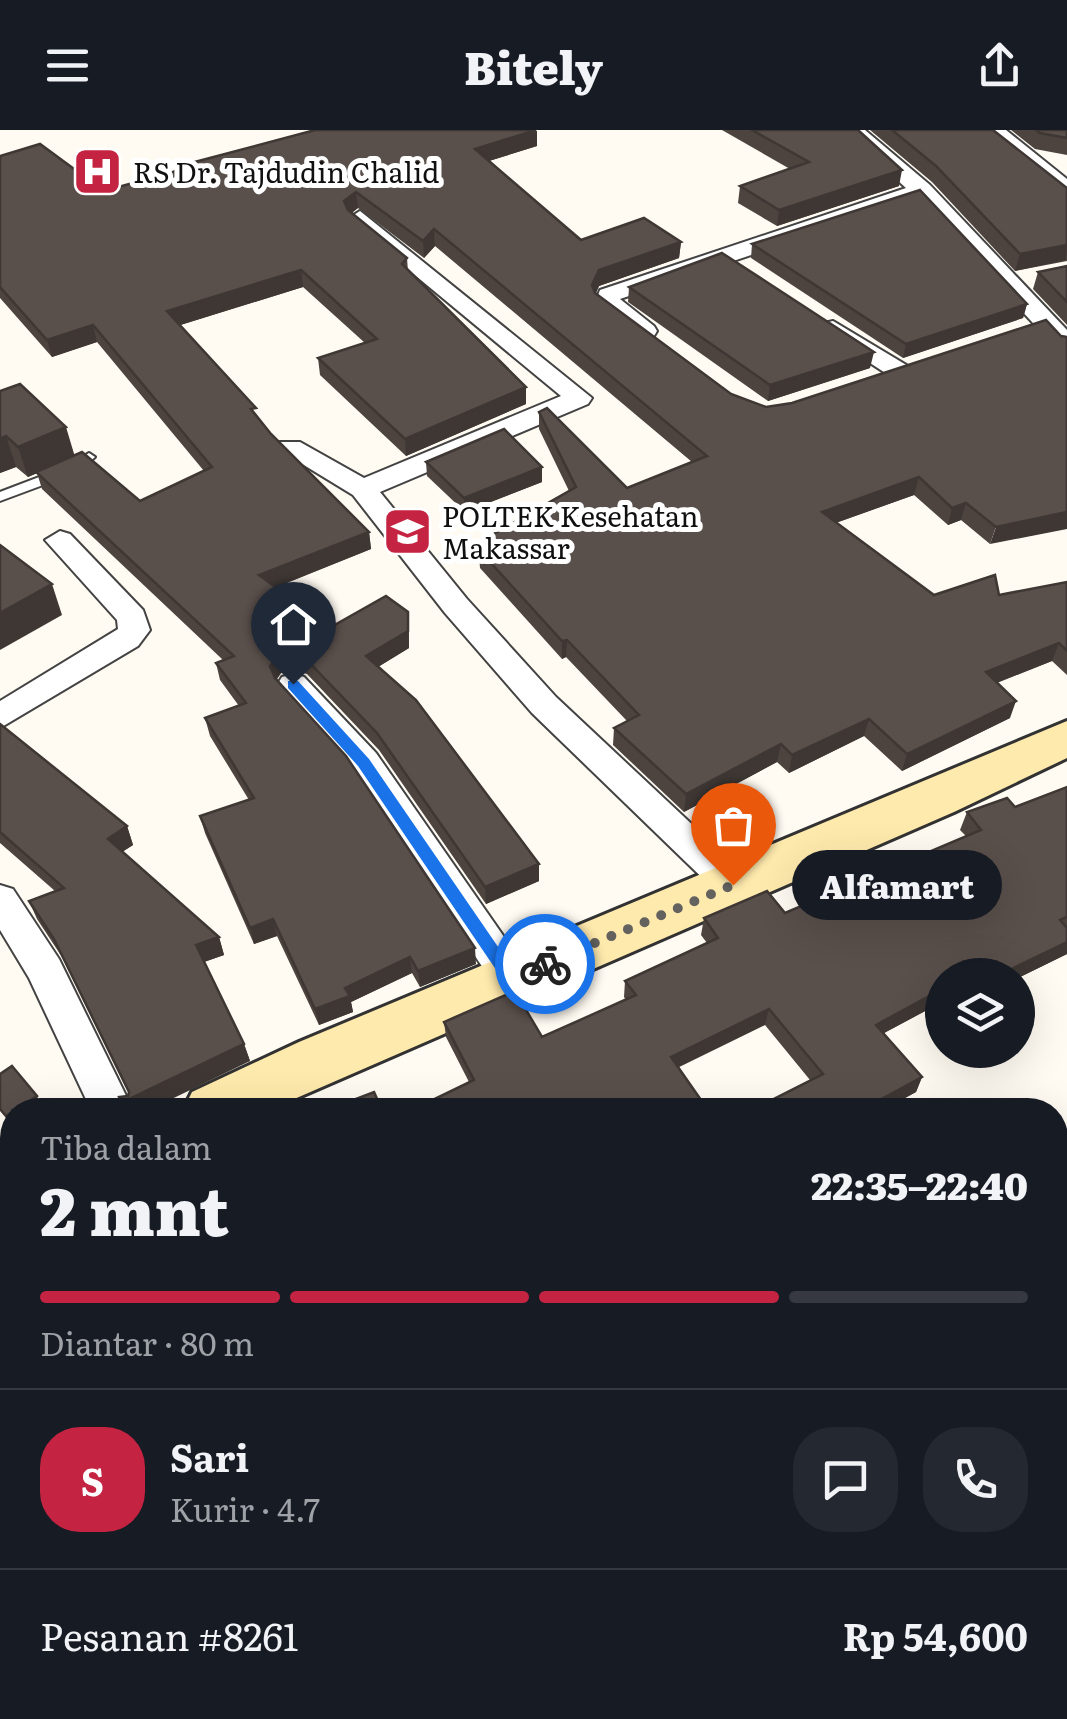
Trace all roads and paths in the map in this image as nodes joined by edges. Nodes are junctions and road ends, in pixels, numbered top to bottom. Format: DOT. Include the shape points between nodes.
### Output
graph roads {
  1 [pos="852,130"];
  2 [pos="993,130"];
  3 [pos="922,190"];
  4 [pos="1067,190"];
  5 [pos="360,218"];
  6 [pos="724,254"];
  7 [pos="753,275"];
  8 [pos="1048,275"];
  9 [pos="1009,283"];
  10 [pos="808,312"];
  11 [pos="1046,323"];
  12 [pos="1009,335"];
  13 [pos="1067,345"];
  14 [pos="666,347"];
  15 [pos="865,383"];
  16 [pos="290,448"];
  17 [pos="89,457"];
  18 [pos="363,488"];
  19 [pos="0,497"];
  20 [pos="60,540"];
  21 [pos="293,684"];
  22 [pos="0,716"];
  23 [pos="1067,738"];
  24 [pos="733,885"];
  25 [pos="0,899"];
  26 [pos="511,978"];
  27 [pos="106,1098"];
  28 [pos="239,1098"];
  1 -- 3 [label="street"];
  2 -- 4 [label="street"];
  3 -- 6 [label="street"];
  3 -- 9 [label="street"];
  5 -- 18 [label="street" via="579,398"];
  6 -- 7 [label="street"];
  6 -- 14 [label="street" via="606,299"];
  8 -- 9 [label="street"];
  9 -- 11 [label="street"];
  10 -- 15 [label="street" via="908,368"];
  11 -- 12 [label="street"];
  11 -- 13 [label="street"];
  16 -- 18 [label="street"];
  17 -- 19 [label="lane"];
  18 -- 24 [label="street" via="544,705"];
  20 -- 22 [label="street" via="132,617 134,630"];
  21 -- 26 [label="street" via="364,762"];
  23 -- 24 [label="main road"];
  24 -- 26 [label="main road"];
  25 -- 27 [label="street" via="45,970"];
  26 -- 28 [label="main road"];
}
